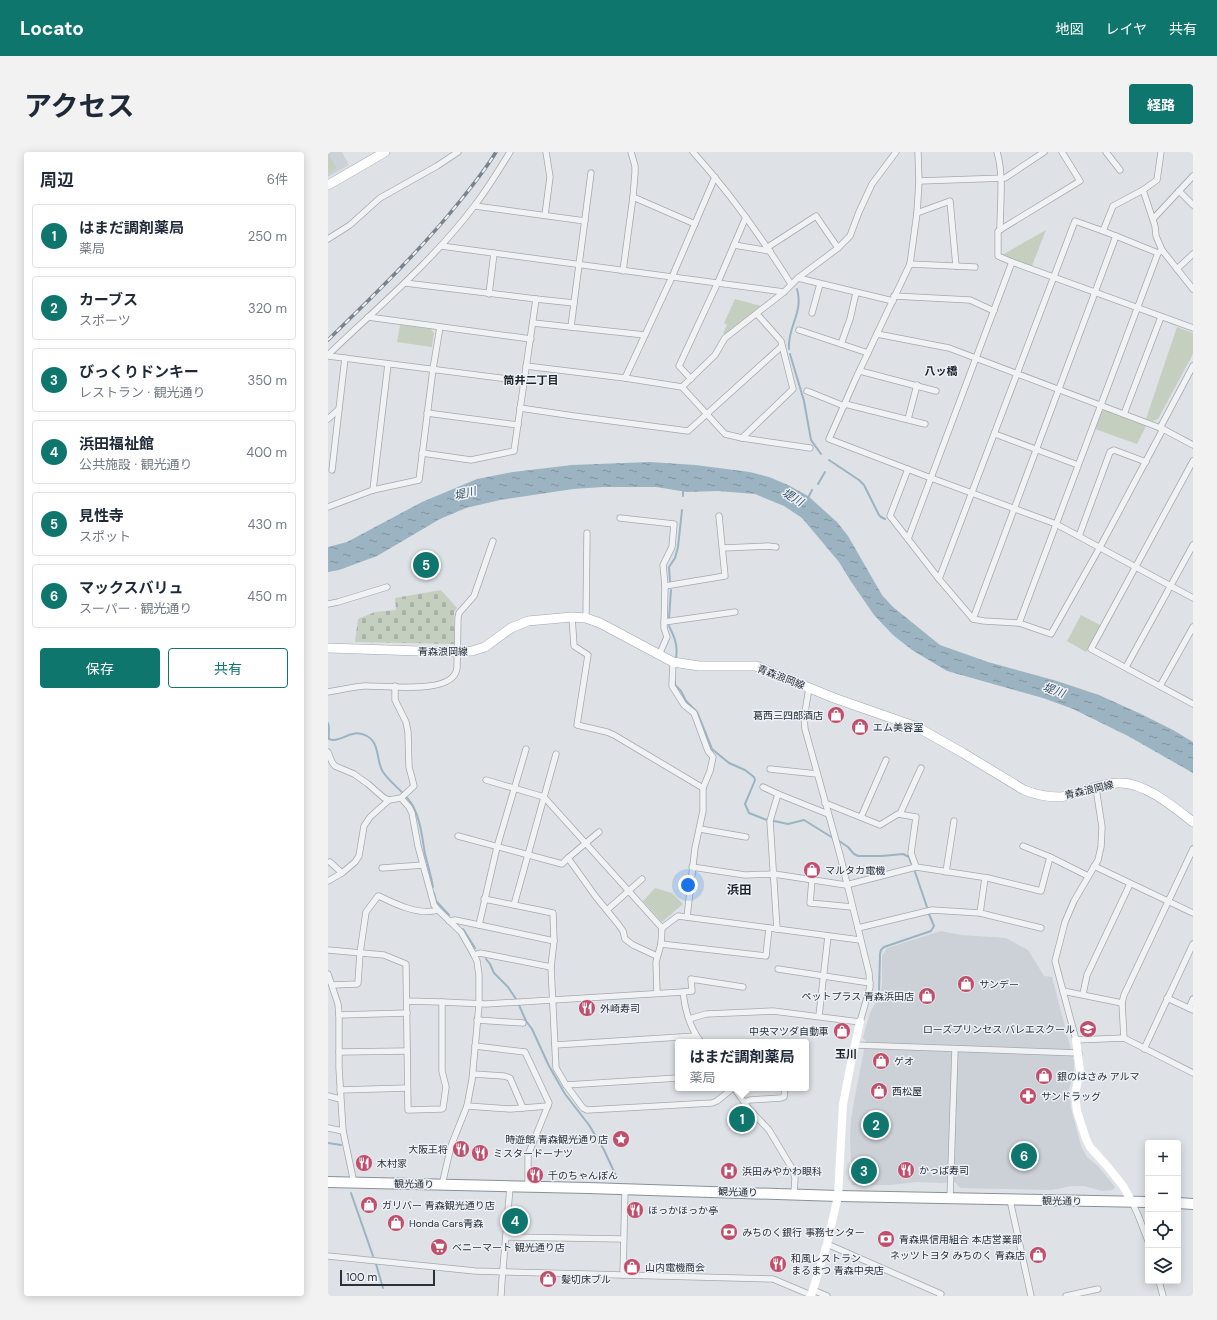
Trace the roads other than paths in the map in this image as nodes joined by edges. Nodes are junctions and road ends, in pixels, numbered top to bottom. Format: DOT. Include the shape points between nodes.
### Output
graph roads {
  1 [pos="385,152"];
  2 [pos="458,152"];
  3 [pos="510,152"];
  4 [pos="546,152"];
  5 [pos="631,152"];
  6 [pos="693,152"];
  7 [pos="896,152"];
  8 [pos="918,152"];
  9 [pos="997,152"];
  10 [pos="1044,152"];
  11 [pos="1062,152"];
  12 [pos="1106,152"];
  13 [pos="1162,152"];
  14 [pos="1120,170"];
  15 [pos="591,173"];
  16 [pos="1193,176"];
  17 [pos="715,177"];
  18 [pos="1000,179"];
  19 [pos="920,182"];
  20 [pos="328,185"];
  21 [pos="1143,190"];
  22 [pos="1179,191"];
  23 [pos="633,197"];
  24 [pos="1193,205"];
  25 [pos="475,206"];
  26 [pos="917,214"];
  27 [pos="545,215"];
  28 [pos="746,217"];
  29 [pos="1153,219"];
  30 [pos="585,221"];
  31 [pos="695,224"];
  32 [pos="1000,230"];
  33 [pos="1103,231"];
  34 [pos="1116,236"];
  35 [pos="328,239"];
  36 [pos="734,245"];
  37 [pos="441,246"];
  38 [pos="838,248"];
  39 [pos="769,249"];
  40 [pos="1160,251"];
  41 [pos="494,253"];
  42 [pos="1193,254"];
  43 [pos="1012,262"];
  44 [pos="910,264"];
  45 [pos="579,265"];
  46 [pos="956,266"];
  47 [pos="975,267"];
  48 [pos="1177,269"];
  49 [pos="623,271"];
  50 [pos="672,277"];
  51 [pos="1053,277"];
  52 [pos="798,278"];
  53 [pos="718,282"];
  54 [pos="405,283"];
  55 [pos="791,284"];
  56 [pos="820,284"];
  57 [pos="1193,289"];
  58 [pos="784,292"];
  59 [pos="856,293"];
  60 [pos="1095,293"];
  61 [pos="489,294"];
  62 [pos="894,298"];
  63 [pos="536,299"];
  64 [pos="574,302"];
  65 [pos="1137,308"];
  66 [pos="994,311"];
  67 [pos="812,313"];
  68 [pos="757,314"];
  69 [pos="368,317"];
  70 [pos="1161,317"];
  71 [pos="533,323"];
  72 [pos="440,327"];
  73 [pos="571,327"];
  74 [pos="1193,328"];
  75 [pos="799,330"];
  76 [pos="877,334"];
  77 [pos="645,335"];
  78 [pos="531,339"];
  79 [pos="842,344"];
  80 [pos="782,346"];
  81 [pos="868,353"];
  82 [pos="328,356"];
  83 [pos="345,358"];
  84 [pos="976,358"];
  85 [pos="388,364"];
  86 [pos="526,366"];
  87 [pos="1193,366"];
  88 [pos="433,369"];
  89 [pos="860,371"];
  90 [pos="1018,374"];
  91 [pos="625,378"];
  92 [pos="691,379"];
  93 [pos="524,381"];
  94 [pos="917,385"];
  95 [pos="682,387"];
  96 [pos="1059,389"];
  97 [pos="807,391"];
  98 [pos="936,391"];
  99 [pos="844,405"];
  100 [pos="1100,405"];
  101 [pos="520,408"];
  102 [pos="339,409"];
  103 [pos="427,413"];
  104 [pos="707,414"];
  105 [pos="1124,414"];
  106 [pos="328,419"];
  107 [pos="908,419"];
  108 [pos="925,424"];
  109 [pos="518,425"];
  110 [pos="1161,429"];
  111 [pos="995,434"];
  112 [pos="742,438"];
  113 [pos="1193,445"];
  114 [pos="810,448"];
  115 [pos="1036,450"];
  116 [pos="422,453"];
  117 [pos="1193,461"];
  118 [pos="1146,462"];
  119 [pos="1078,465"];
  120 [pos="908,469"];
  121 [pos="332,470"];
  122 [pos="931,478"];
  123 [pos="373,490"];
  124 [pos="973,493"];
  125 [pos="328,507"];
  126 [pos="1015,508"];
  127 [pos="719,516"];
  128 [pos="620,518"];
  129 [pos="1056,524"];
  130 [pos="587,533"];
  131 [pos="1079,536"];
  132 [pos="908,539"];
  133 [pos="493,541"];
  134 [pos="1193,544"];
  135 [pos="776,547"];
  136 [pos="1100,547"];
  137 [pos="723,548"];
  138 [pos="1136,567"];
  139 [pos="940,579"];
  140 [pos="665,586"];
  141 [pos="1171,586"];
  142 [pos="387,587"];
  143 [pos="1193,598"];
  144 [pos="328,604"];
  145 [pos="735,612"];
  146 [pos="572,617"];
  147 [pos="586,618"];
  148 [pos="973,619"];
  149 [pos="664,622"];
  150 [pos="1019,623"];
  151 [pos="1193,627"];
  152 [pos="328,648"];
  153 [pos="458,652"];
  154 [pos="659,655"];
  155 [pos="673,662"];
  156 [pos="1126,667"];
  157 [pos="395,686"];
  158 [pos="1160,686"];
  159 [pos="809,688"];
  160 [pos="328,692"];
  161 [pos="1193,704"];
  162 [pos="526,749"];
  163 [pos="328,752"];
  164 [pos="556,754"];
  165 [pos="886,760"];
  166 [pos="921,768"];
  167 [pos="770,769"];
  168 [pos="817,774"];
  169 [pos="486,780"];
  170 [pos="763,786"];
  171 [pos="514,788"];
  172 [pos="703,788"];
  173 [pos="1096,788"];
  174 [pos="778,794"];
  175 [pos="403,796"];
  176 [pos="544,797"];
  177 [pos="389,800"];
  178 [pos="826,803"];
  179 [pos="828,814"];
  180 [pos="900,814"];
  181 [pos="861,817"];
  182 [pos="954,821"];
  183 [pos="1193,822"];
  184 [pos="700,829"];
  185 [pos="599,832"];
  186 [pos="458,836"];
  187 [pos="746,837"];
  188 [pos="586,843"];
  189 [pos="1023,846"];
  190 [pos="497,847"];
  191 [pos="1193,849"];
  192 [pos="527,855"];
  193 [pos="1050,857"];
  194 [pos="568,858"];
  195 [pos="330,862"];
  196 [pos="423,865"];
  197 [pos="1094,866"];
  198 [pos="916,867"];
  199 [pos="382,868"];
  200 [pos="692,868"];
  201 [pos="946,872"];
  202 [pos="342,873"];
  203 [pos="774,874"];
  204 [pos="1088,876"];
  205 [pos="985,878"];
  206 [pos="642,879"];
  207 [pos="812,880"];
  208 [pos="328,881"];
  209 [pos="1130,884"];
  210 [pos="846,885"];
  211 [pos="629,890"];
  212 [pos="484,899"];
  213 [pos="1168,902"];
  214 [pos="514,905"];
  215 [pos="852,907"];
  216 [pos="438,910"];
  217 [pos="607,910"];
  218 [pos="980,913"];
  219 [pos="1193,913"];
  220 [pos="687,917"];
  221 [pos="449,921"];
  222 [pos="479,925"];
  223 [pos="662,928"];
  224 [pos="769,928"];
  225 [pos="858,928"];
  226 [pos="1041,928"];
  227 [pos="777,929"];
  228 [pos="828,936"];
  229 [pos="860,940"];
  230 [pos="554,941"];
  231 [pos="661,944"];
  232 [pos="1192,947"];
  233 [pos="328,950"];
  234 [pos="360,953"];
  235 [pos="474,955"];
  236 [pos="657,956"];
  237 [pos="551,967"];
  238 [pos="778,969"];
  239 [pos="328,974"];
  240 [pos="823,976"];
  241 [pos="870,983"];
  242 [pos="332,985"];
  243 [pos="743,987"];
  244 [pos="1063,990"];
  245 [pos="683,992"];
  246 [pos="657,993"];
  247 [pos="1083,994"];
  248 [pos="1168,998"];
  249 [pos="1193,999"];
  250 [pos="552,1000"];
  251 [pos="407,1001"];
  252 [pos="442,1002"];
  253 [pos="1122,1003"];
  254 [pos="479,1005"];
  255 [pos="1191,1009"];
  256 [pos="407,1013"];
  257 [pos="340,1015"];
  258 [pos="819,1016"];
  259 [pos="688,1019"];
  260 [pos="477,1020"];
  261 [pos="860,1022"];
  262 [pos="523,1023"];
  263 [pos="696,1036"];
  264 [pos="1124,1038"];
  265 [pos="698,1039"];
  266 [pos="1076,1040"];
  267 [pos="555,1045"];
  268 [pos="855,1045"];
  269 [pos="475,1046"];
  270 [pos="955,1049"];
  271 [pos="1144,1049"];
  272 [pos="407,1051"];
  273 [pos="339,1052"];
  274 [pos="1079,1053"];
  275 [pos="1193,1073"];
  276 [pos="473,1074"];
  277 [pos="675,1078"];
  278 [pos="566,1085"];
  279 [pos="408,1088"];
  280 [pos="340,1090"];
  281 [pos="729,1091"];
  282 [pos="735,1091"];
  283 [pos="785,1091"];
  284 [pos="328,1096"];
  285 [pos="340,1099"];
  286 [pos="744,1102"];
  287 [pos="466,1106"];
  288 [pos="548,1106"];
  289 [pos="523,1108"];
  290 [pos="328,1128"];
  291 [pos="343,1131"];
  292 [pos="328,1182"];
  293 [pos="354,1183"];
  294 [pos="442,1185"];
  295 [pos="510,1187"];
  296 [pos="528,1187"];
  297 [pos="625,1189"];
  298 [pos="794,1194"];
  299 [pos="838,1196"];
  300 [pos="950,1199"];
  301 [pos="1010,1200"];
  302 [pos="1132,1202"];
  303 [pos="1145,1202"];
  304 [pos="1181,1203"];
  305 [pos="1193,1204"];
  306 [pos="1145,1234"];
  307 [pos="506,1237"];
  308 [pos="624,1239"];
  309 [pos="827,1244"];
  310 [pos="328,1256"];
  311 [pos="502,1272"];
  312 [pos="623,1275"];
  313 [pos="1160,1284"];
  314 [pos="1098,1289"];
  315 [pos="812,1294"];
  316 [pos="501,1296"];
  317 [pos="827,1296"];
  318 [pos="940,1296"];
  319 [pos="1031,1296"];
  320 [pos="1066,1296"];
  321 [pos="1163,1296"];
  1 -- 20 [label="main road"];
  2 -- 35 [label="street" via="380,198 350,225"];
  3 -- 25 [label="street"];
  4 -- 27 [label="street" via="550,177"];
  5 -- 23 [label="street" via="635,173"];
  6 -- 17 [label="street"];
  7 -- 38 [label="street" via="872,184 850,236"];
  8 -- 19 [label="street"];
  9 -- 18 [label="street"];
  10 -- 18 [label="street"];
  11 -- 32 [label="street" via="1080,181"];
  12 -- 14 [label="street"];
  13 -- 21 [label="street" via="1157,180"];
  15 -- 30 [label="street"];
  16 -- 22 [label="street"];
  17 -- 28 [label="street"];
  17 -- 31 [label="street"];
  18 -- 19 [label="street"];
  18 -- 32 [label="street"];
  19 -- 26 [label="street"];
  21 -- 29 [label="street"];
  21 -- 33 [label="street" via="1113,206"];
  22 -- 24 [label="street"];
  22 -- 29 [label="street"];
  23 -- 31 [label="street"];
  23 -- 49 [label="street"];
  25 -- 27 [label="street"];
  25 -- 37 [label="street"];
  26 -- 44 [label="street"];
  26 -- 46 [label="street" via="950,201"];
  27 -- 30 [label="street"];
  28 -- 36 [label="street"];
  28 -- 39 [label="street"];
  29 -- 40 [label="street"];
  30 -- 45 [label="street"];
  31 -- 50 [label="street"];
  32 -- 43 [label="street" via="998,256"];
  33 -- 34 [label="street"];
  33 -- 51 [label="street" via="1075,222"];
  34 -- 40 [label="street"];
  34 -- 60 [label="street"];
  36 -- 39 [label="street"];
  36 -- 53 [label="street"];
  37 -- 41 [label="street"];
  37 -- 54 [label="street"];
  38 -- 39 [label="street" via="816,216"];
  38 -- 52 [label="street"];
  39 -- 55 [label="street"];
  40 -- 48 [label="street"];
  40 -- 65 [label="street"];
  41 -- 45 [label="street"];
  41 -- 61 [label="street"];
  42 -- 48 [label="street"];
  43 -- 51 [label="street"];
  43 -- 66 [label="street"];
  44 -- 46 [label="street"];
  44 -- 62 [label="street"];
  45 -- 49 [label="street"];
  45 -- 64 [label="street"];
  46 -- 47 [label="street"];
  48 -- 57 [label="street"];
  49 -- 50 [label="street"];
  50 -- 53 [label="street"];
  50 -- 77 [label="street"];
  51 -- 60 [label="street"];
  51 -- 90 [label="street"];
  52 -- 55 [label="street"];
  52 -- 56 [label="street"];
  53 -- 58 [label="street"];
  53 -- 92 [label="street" via="679,366"];
  54 -- 61 [label="street"];
  54 -- 69 [label="street"];
  55 -- 58 [label="street"];
  56 -- 59 [label="street"];
  56 -- 67 [label="street"];
  58 -- 68 [label="street"];
  59 -- 62 [label="street"];
  59 -- 79 [label="street"];
  60 -- 65 [label="street"];
  60 -- 96 [label="street"];
  61 -- 63 [label="street"];
  62 -- 66 [label="street" via="970,300"];
  62 -- 76 [label="street"];
  63 -- 64 [label="street"];
  63 -- 71 [label="street"];
  64 -- 73 [label="street"];
  65 -- 70 [label="street"];
  65 -- 100 [label="street"];
  66 -- 84 [label="street"];
  68 -- 80 [label="street" via="781,341"];
  68 -- 92 [label="street" via="725,338 715,355"];
  69 -- 72 [label="street"];
  69 -- 82 [label="street"];
  70 -- 74 [label="street"];
  70 -- 105 [label="street"];
  71 -- 73 [label="street"];
  71 -- 78 [label="street"];
  72 -- 78 [label="street"];
  72 -- 88 [label="street"];
  73 -- 77 [label="street"];
  75 -- 79 [label="street"];
  76 -- 81 [label="street"];
  76 -- 84 [label="street" via="950,348"];
  77 -- 91 [label="street"];
  78 -- 86 [label="street"];
  79 -- 81 [label="street"];
  80 -- 104 [label="street"];
  80 -- 112 [label="street" via="793,389"];
  81 -- 89 [label="street"];
  82 -- 83 [label="street"];
  83 -- 85 [label="street"];
  83 -- 102 [label="street"];
  84 -- 90 [label="street"];
  84 -- 122 [label="street"];
  85 -- 88 [label="street"];
  85 -- 123 [label="street"];
  86 -- 91 [label="street"];
  86 -- 93 [label="street"];
  87 -- 110 [label="street"];
  88 -- 93 [label="street"];
  88 -- 103 [label="street"];
  89 -- 94 [label="street"];
  89 -- 99 [label="street"];
  90 -- 96 [label="street"];
  90 -- 111 [label="street"];
  91 -- 95 [label="street"];
  92 -- 95 [label="street"];
  93 -- 101 [label="street"];
  94 -- 98 [label="street"];
  94 -- 107 [label="street"];
  95 -- 104 [label="street"];
  96 -- 100 [label="street"];
  96 -- 115 [label="street"];
  97 -- 99 [label="street"];
  99 -- 107 [label="street"];
  99 -- 120 [label="street" via="829,439"];
  100 -- 105 [label="street"];
  100 -- 119 [label="street"];
  101 -- 104 [label="street" via="688,431"];
  101 -- 109 [label="street"];
  102 -- 106 [label="street"];
  102 -- 121 [label="street"];
  103 -- 109 [label="street"];
  103 -- 116 [label="street"];
  104 -- 112 [label="street" via="725,434"];
  105 -- 110 [label="street"];
  107 -- 108 [label="street"];
  109 -- 116 [label="street" via="514,451 471,460"];
  110 -- 113 [label="street"];
  110 -- 118 [label="street"];
  111 -- 115 [label="street"];
  111 -- 124 [label="street"];
  112 -- 114 [label="street"];
  115 -- 119 [label="street"];
  115 -- 126 [label="street"];
  116 -- 123 [label="street" via="419,480"];
  117 -- 138 [label="street"];
  118 -- 131 [label="street" via="1114,450 1110,452"];
  118 -- 136 [label="street"];
  119 -- 129 [label="street"];
  120 -- 122 [label="street"];
  120 -- 132 [label="street" via="890,516"];
  122 -- 124 [label="street"];
  122 -- 132 [label="street"];
  123 -- 125 [label="street"];
  124 -- 126 [label="street"];
  124 -- 139 [label="street"];
  126 -- 129 [label="street"];
  126 -- 148 [label="street"];
  127 -- 137 [label="street"];
  128 -- 140 [label="street" via="674,524 672,547 663,564"];
  129 -- 131 [label="street"];
  129 -- 150 [label="street"];
  130 -- 147 [label="street"];
  131 -- 136 [label="street"];
  132 -- 139 [label="street"];
  133 -- 153 [label="street" via="474,596 459,613"];
  134 -- 141 [label="street"];
  135 -- 137 [label="street"];
  136 -- 138 [label="street"];
  136 -- 150 [label="street" via="1051,634"];
  137 -- 140 [label="street" via="725,576"];
  138 -- 141 [label="street"];
  138 -- 156 [label="street" via="1091,649"];
  139 -- 148 [label="street"];
  140 -- 149 [label="street"];
  141 -- 143 [label="street"];
  141 -- 156 [label="street"];
  142 -- 144 [label="street"];
  145 -- 149 [label="street"];
  146 -- 147 [label="main road, 青森浪岡線"];
  146 -- 153 [label="main road, 青森浪岡線" via="518,624 480,649"];
  146 -- 172 [label="street" via="574,646 588,655 577,725 614,735"];
  147 -- 154 [label="main road, 青森浪岡線"];
  148 -- 150 [label="street"];
  149 -- 154 [label="street" via="668,637"];
  151 -- 158 [label="street"];
  152 -- 153 [label="main road, 青森浪岡線"];
  153 -- 157 [label="street" via="456,673 445,682 429,686"];
  154 -- 155 [label="main road, 青森浪岡線"];
  155 -- 159 [label="main road, 青森浪岡線" via="698,666 756,666"];
  155 -- 172 [label="street" via="672,686 684,705 694,713 708,751 713,757"];
  156 -- 158 [label="street"];
  157 -- 160 [label="street" via="358,687"];
  157 -- 175 [label="street" via="395,700 408,732 409,767 414,786"];
  158 -- 161 [label="street"];
  159 -- 168 [label="street" via="804,718 805,730"];
  159 -- 173 [label="main road, 青森浪岡線" via="917,727 1031,793 1061,797"];
  162 -- 171 [label="street"];
  163 -- 177 [label="street" via="335,766 354,774"];
  164 -- 176 [label="street"];
  165 -- 181 [label="street"];
  166 -- 180 [label="street"];
  167 -- 168 [label="street"];
  168 -- 178 [label="street"];
  169 -- 171 [label="street"];
  170 -- 174 [label="street"];
  171 -- 176 [label="street"];
  171 -- 190 [label="street"];
  172 -- 184 [label="street"];
  173 -- 183 [label="main road, 青森浪岡線" via="1118,783 1145,789"];
  173 -- 197 [label="street" via="1102,827 1101,847"];
  174 -- 179 [label="street"];
  174 -- 203 [label="street" via="770,821"];
  175 -- 177 [label="street"];
  175 -- 196 [label="street" via="412,813"];
  176 -- 188 [label="street"];
  176 -- 192 [label="street"];
  177 -- 202 [label="street" via="364,826 359,856"];
  178 -- 179 [label="street"];
  178 -- 181 [label="street"];
  179 -- 210 [label="street"];
  180 -- 181 [label="street" via="880,824"];
  180 -- 198 [label="street" via="916,817 912,853"];
  182 -- 201 [label="street"];
  184 -- 187 [label="street"];
  184 -- 200 [label="street"];
  185 -- 188 [label="street"];
  186 -- 190 [label="street"];
  188 -- 194 [label="street"];
  188 -- 211 [label="street"];
  189 -- 193 [label="street"];
  190 -- 192 [label="street"];
  190 -- 212 [label="street"];
  191 -- 213 [label="street"];
  192 -- 194 [label="street" via="562,864"];
  192 -- 214 [label="street"];
  193 -- 204 [label="street"];
  193 -- 205 [label="street" via="1041,892"];
  194 -- 217 [label="street"];
  195 -- 202 [label="street"];
  196 -- 199 [label="street"];
  196 -- 216 [label="street" via="434,905"];
  197 -- 204 [label="street"];
  197 -- 209 [label="street"];
  198 -- 201 [label="street"];
  198 -- 210 [label="street"];
  200 -- 203 [label="street" via="745,875"];
  200 -- 220 [label="street"];
  201 -- 205 [label="street"];
  202 -- 208 [label="street"];
  203 -- 207 [label="street"];
  203 -- 227 [label="street"];
  204 -- 244 [label="street" via="1065,922 1055,961"];
  205 -- 218 [label="street"];
  206 -- 211 [label="street"];
  207 -- 210 [label="street"];
  207 -- 215 [label="street" via="810,903"];
  209 -- 213 [label="street"];
  209 -- 247 [label="street" via="1087,975"];
  210 -- 215 [label="street"];
  211 -- 217 [label="street"];
  211 -- 223 [label="street"];
  212 -- 214 [label="street"];
  212 -- 222 [label="street"];
  213 -- 219 [label="street"];
  213 -- 253 [label="street"];
  214 -- 230 [label="street" via="553,913"];
  215 -- 225 [label="street"];
  216 -- 221 [label="street"];
  216 -- 234 [label="street" via="430,912 399,906 378,896 366,912"];
  217 -- 236 [label="street" via="623,931 625,939"];
  218 -- 225 [label="street" via="932,910"];
  218 -- 226 [label="street"];
  220 -- 223 [label="street" via="678,916"];
  220 -- 224 [label="street"];
  221 -- 222 [label="street"];
  221 -- 235 [label="street" via="461,932"];
  222 -- 230 [label="street"];
  223 -- 231 [label="street"];
  224 -- 227 [label="street"];
  224 -- 231 [label="street" via="766,956"];
  225 -- 229 [label="street"];
  227 -- 228 [label="street"];
  228 -- 229 [label="street"];
  228 -- 240 [label="street"];
  229 -- 241 [label="street"];
  230 -- 237 [label="street"];
  231 -- 236 [label="street"];
  232 -- 248 [label="street"];
  233 -- 234 [label="street"];
  234 -- 242 [label="street" via="357,984"];
  234 -- 251 [label="street" via="384,955 406,964"];
  235 -- 237 [label="street" via="480,953"];
  235 -- 254 [label="street" via="480,974"];
  236 -- 246 [label="street"];
  237 -- 250 [label="street"];
  238 -- 240 [label="street"];
  239 -- 242 [label="street"];
  240 -- 241 [label="street"];
  240 -- 258 [label="street"];
  241 -- 261 [label="street"];
  242 -- 257 [label="street"];
  243 -- 245 [label="street" via="691,979 692,991"];
  244 -- 247 [label="street"];
  244 -- 266 [label="street"];
  245 -- 246 [label="street"];
  245 -- 259 [label="street"];
  246 -- 250 [label="street"];
  247 -- 253 [label="street"];
  248 -- 255 [label="street"];
  248 -- 271 [label="street"];
  249 -- 255 [label="street"];
  250 -- 254 [label="street"];
  250 -- 267 [label="street"];
  251 -- 252 [label="street"];
  251 -- 256 [label="street"];
  252 -- 254 [label="street"];
  252 -- 279 [label="street" via="442,1071 446,1087 443,1108 408,1110"];
  253 -- 264 [label="street"];
  254 -- 260 [label="street"];
  256 -- 257 [label="street"];
  256 -- 272 [label="street"];
  257 -- 273 [label="street"];
  258 -- 259 [label="street" via="773,1011 706,1014"];
  258 -- 261 [label="street"];
  259 -- 263 [label="street"];
  260 -- 262 [label="street"];
  260 -- 269 [label="street"];
  261 -- 268 [label="street"];
  263 -- 265 [label="street"];
  263 -- 267 [label="street"];
  264 -- 266 [label="street"];
  264 -- 271 [label="street"];
  266 -- 274 [label="street"];
  267 -- 278 [label="street" via="556,1068"];
  268 -- 270 [label="street"];
  268 -- 299 [label="street" via="843,1104"];
  269 -- 276 [label="street"];
  269 -- 288 [label="street" via="525,1052 549,1103"];
  270 -- 274 [label="street"];
  270 -- 300 [label="street"];
  271 -- 275 [label="street"];
  272 -- 273 [label="street"];
  272 -- 279 [label="street"];
  273 -- 280 [label="street"];
  274 -- 302 [label="street" via="1080,1071 1075,1094 1077,1111 1087,1143 1117,1178"];
  276 -- 287 [label="street"];
  276 -- 289 [label="street" via="510,1078"];
  277 -- 278 [label="street"];
  278 -- 281 [label="street" via="587,1110 712,1102"];
  279 -- 280 [label="street"];
  280 -- 285 [label="street"];
  282 -- 286 [label="street"];
  283 -- 286 [label="street" via="784,1097 781,1098"];
  284 -- 285 [label="street"];
  285 -- 291 [label="street"];
  286 -- 298 [label="street" via="769,1130 793,1170"];
  287 -- 289 [label="street"];
  287 -- 294 [label="street" via="451,1146"];
  288 -- 289 [label="street"];
  288 -- 296 [label="street" via="528,1155"];
  290 -- 291 [label="street"];
  291 -- 293 [label="street"];
  292 -- 293 [label="highway, 観光通り"];
  293 -- 294 [label="highway, 観光通り"];
  294 -- 295 [label="highway, 観光通り"];
  295 -- 296 [label="highway, 観光通り"];
  295 -- 307 [label="street"];
  296 -- 297 [label="highway, 観光通り"];
  297 -- 298 [label="highway, 観光通り"];
  297 -- 308 [label="street"];
  298 -- 299 [label="highway, 観光通り"];
  299 -- 300 [label="highway, 観光通り"];
  299 -- 309 [label="street"];
  300 -- 301 [label="highway, 観光通り"];
  301 -- 302 [label="highway, 観光通り"];
  301 -- 319 [label="street"];
  302 -- 303 [label="highway, 観光通り"];
  302 -- 306 [label="street"];
  304 -- 305 [label="highway"];
  307 -- 308 [label="street"];
  307 -- 311 [label="street"];
  308 -- 312 [label="street"];
  309 -- 315 [label="street"];
  309 -- 318 [label="street" via="941,1294"];
  310 -- 311 [label="street"];
  311 -- 312 [label="street"];
  311 -- 316 [label="street"];
  312 -- 315 [label="street" via="773,1279"];
  313 -- 321 [label="street"];
  314 -- 320 [label="street"];
  315 -- 317 [label="street"];
}
